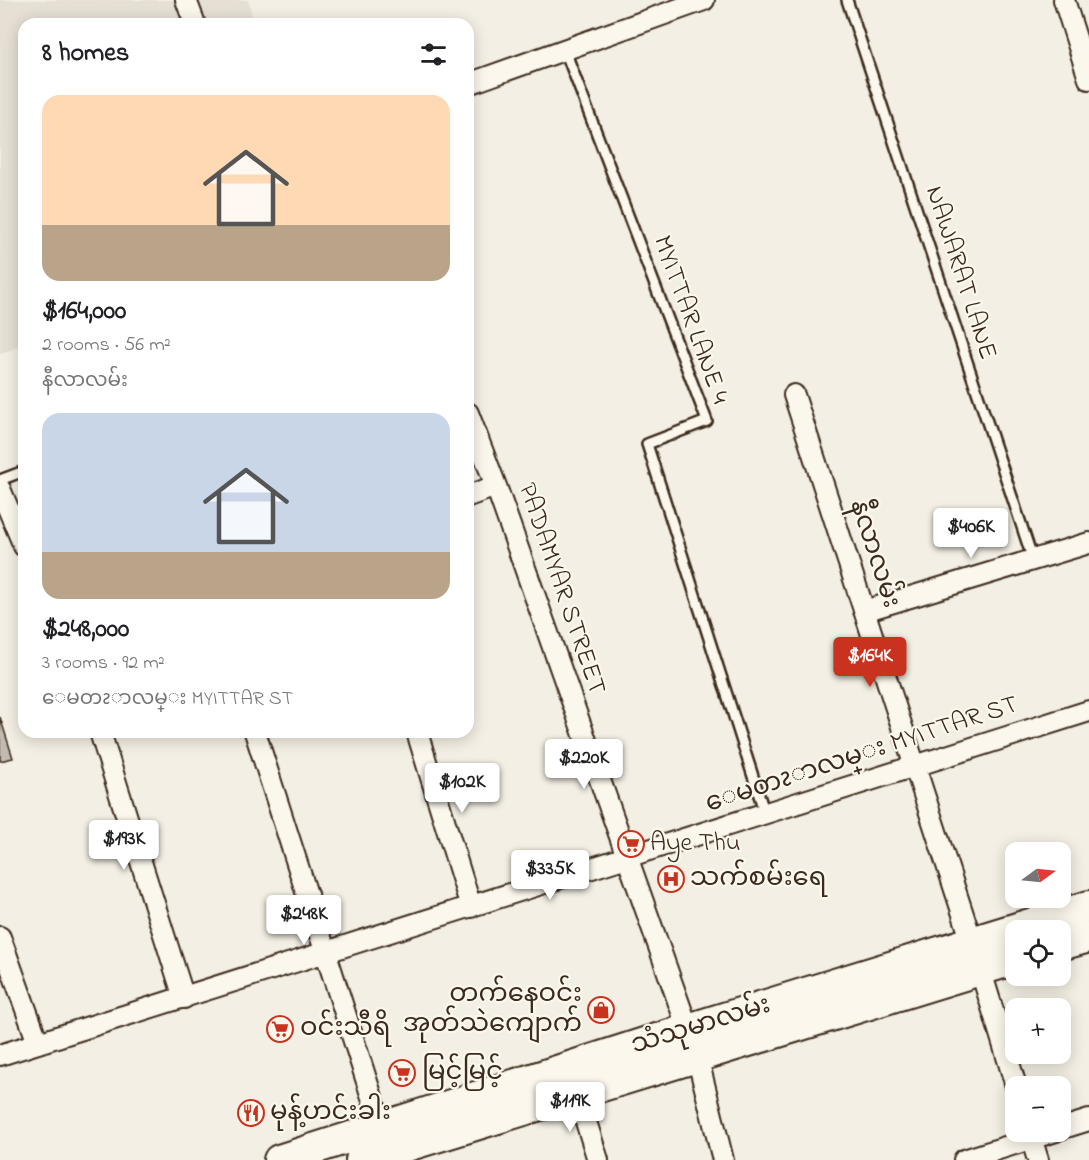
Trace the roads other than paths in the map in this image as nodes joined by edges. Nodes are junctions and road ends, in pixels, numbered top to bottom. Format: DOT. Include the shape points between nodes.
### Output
graph roads {
  1 [pos="186,0"];
  2 [pos="704,0"];
  3 [pos="847,0"];
  4 [pos="1064,0"];
  5 [pos="193,18"];
  6 [pos="564,48"];
  7 [pos="1089,79"];
  8 [pos="474,82"];
  9 [pos="794,395"];
  10 [pos="474,429"];
  11 [pos="18,473"];
  12 [pos="0,480"];
  13 [pos="496,486"];
  14 [pos="0,489"];
  15 [pos="474,494"];
  16 [pos="18,532"];
  17 [pos="1089,543"];
  18 [pos="1033,560"];
  19 [pos="864,611"];
  20 [pos="1089,711"];
  21 [pos="102,738"];
  22 [pos="257,738"];
  23 [pos="419,738"];
  24 [pos="915,766"];
  25 [pos="765,814"];
  26 [pos="627,857"];
  27 [pos="1089,906"];
  28 [pos="471,907"];
  29 [pos="1089,936"];
  30 [pos="0,937"];
  31 [pos="1071,942"];
  32 [pos="326,952"];
  33 [pos="976,956"];
  34 [pos="1005,958"];
  35 [pos="184,998"];
  36 [pos="693,1043"];
  37 [pos="38,1044"];
  38 [pos="0,1055"];
  39 [pos="1013,1076"];
  40 [pos="577,1094"];
  41 [pos="1089,1120"];
  42 [pos="1071,1126"];
  43 [pos="1012,1142"];
  44 [pos="1032,1142"];
  45 [pos="377,1146"];
  46 [pos="279,1160"];
  47 [pos="598,1160"];
  48 [pos="723,1160"];
  49 [pos="964,1160"];
  50 [pos="1038,1160"];
  1 -- 5 [label="street"];
  2 -- 6 [label="street"];
  3 -- 18 [label="lane, NAWARAT LANE"];
  4 -- 7 [label="street"];
  6 -- 8 [label="street"];
  6 -- 25 [label="lane, MYITTAR LANE 4" via="707,421 647,444"];
  9 -- 19 [label="street, နီလာလမ်း"];
  10 -- 13 [label="street, PADAMYAR STREET"];
  11 -- 12 [label="lane"];
  13 -- 15 [label="street"];
  13 -- 26 [label="street, PADAMYAR STREET"];
  14 -- 16 [label="street"];
  17 -- 18 [label="street"];
  18 -- 19 [label="street"];
  19 -- 24 [label="street, နီလာလမ်း"];
  20 -- 24 [label="street, ေမတၩာလမ္း MYITTAR ST"];
  21 -- 35 [label="street"];
  22 -- 32 [label="street"];
  23 -- 28 [label="street"];
  24 -- 25 [label="street, ေမတၩာလမ္း MYITTAR ST"];
  24 -- 33 [label="street, နီလာလမ်း"];
  25 -- 26 [label="street, ေမတၩာလမ္း MYITTAR ST"];
  26 -- 28 [label="street, ေမတၩာလမ္း MYITTAR ST"];
  26 -- 36 [label="street, PADAMYAR STREET"];
  27 -- 33 [label="main road, သံသုမာလမ်း"];
  28 -- 32 [label="street, ေမတၩာလမ္း MYITTAR ST"];
  29 -- 31 [label="main road"];
  30 -- 37 [label="street"];
  32 -- 35 [label="street, ေမတၩာလမ္း MYITTAR ST"];
  32 -- 45 [label="street"];
  33 -- 34 [label="main road, သံသုမာလမ်း"];
  33 -- 36 [label="main road, သံသုမာလမ်း"];
  33 -- 39 [label="street, နီလာလမ်း"];
  35 -- 37 [label="street, ေမတၩာလမ္း MYITTAR ST"];
  36 -- 40 [label="main road, သံသုမာလမ်း"];
  36 -- 45 [label="main road, သံသုမာလမ်း"];
  36 -- 48 [label="street, PADAMYAR STREET"];
  37 -- 38 [label="street, ေမတၩာလမ္း MYITTAR ST"];
  40 -- 45 [label="main road, သံသုမာလမ်း"];
  40 -- 47 [label="street"];
  41 -- 42 [label="street"];
  43 -- 49 [label="street"];
  44 -- 50 [label="street"];
  45 -- 46 [label="main road, သံသုမာလမ်း"];
}
